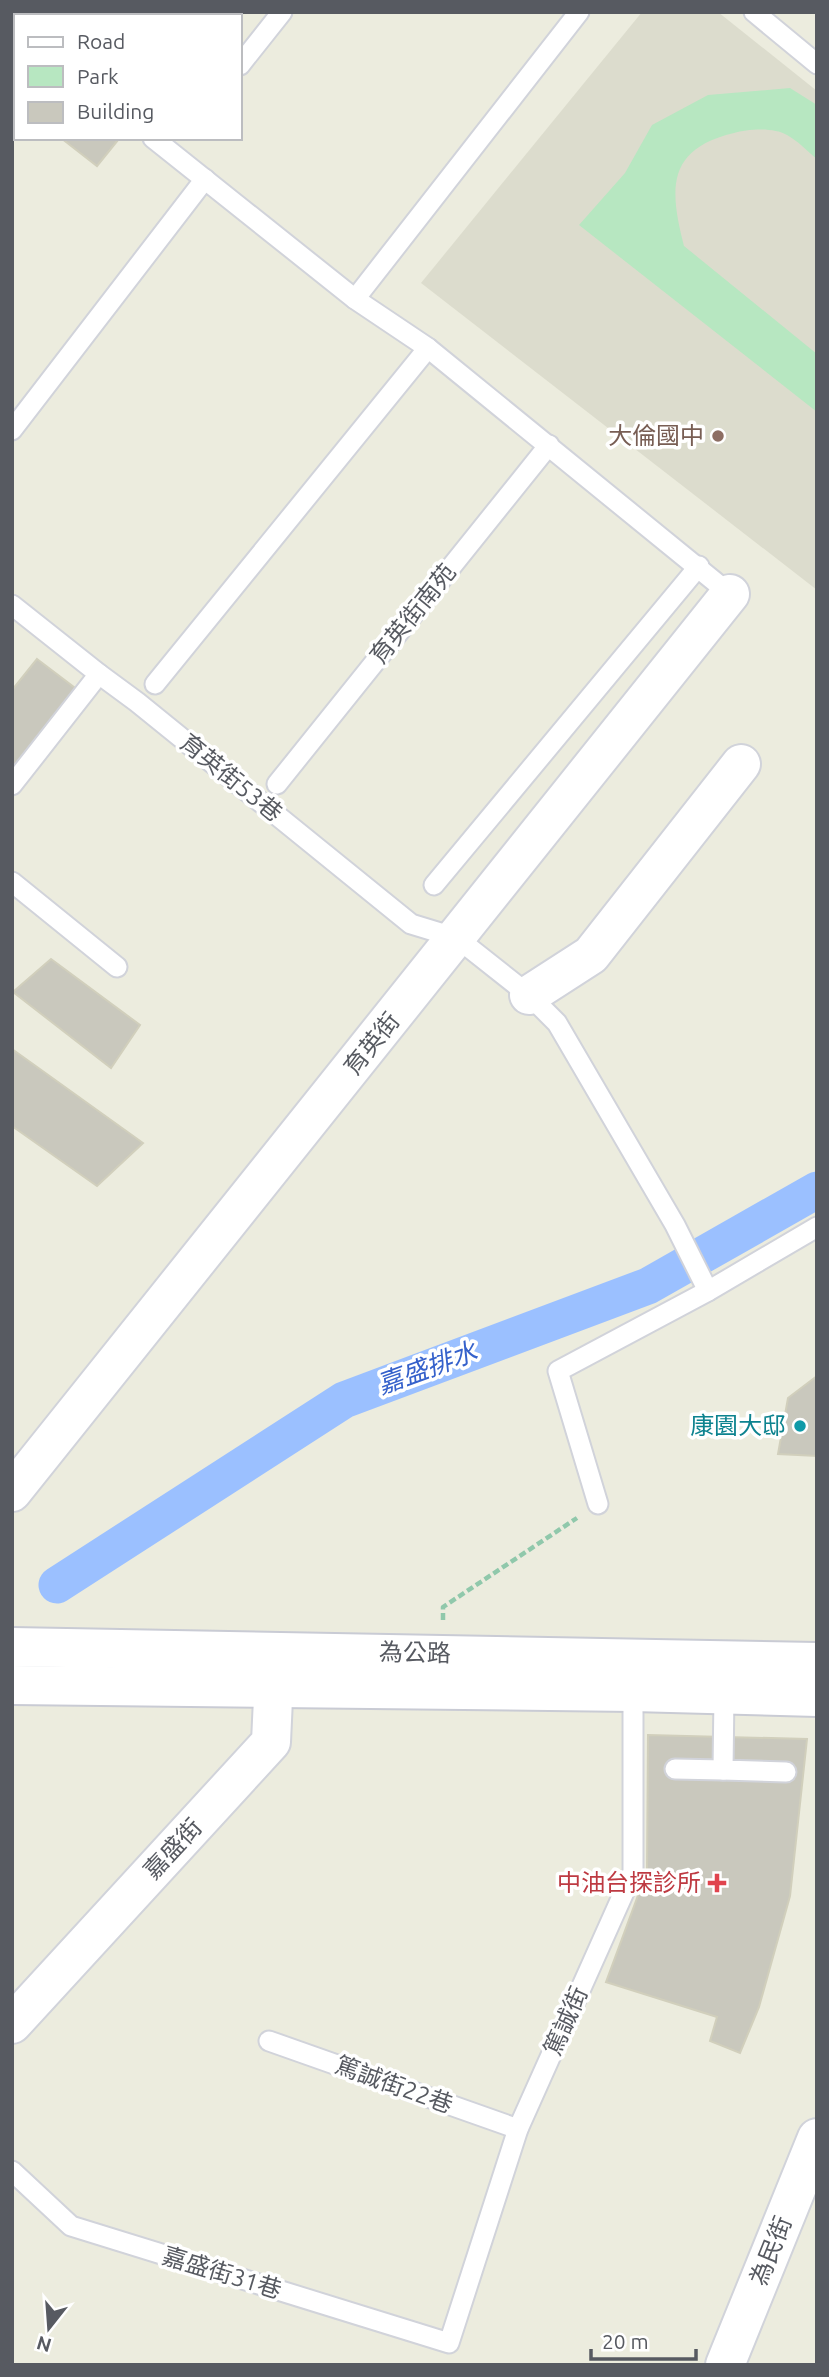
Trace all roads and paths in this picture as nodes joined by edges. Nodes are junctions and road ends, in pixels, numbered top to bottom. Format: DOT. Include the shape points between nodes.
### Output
graph roads {
  1 [pos="282,12"];
  2 [pos="579,12"];
  3 [pos="754,12"];
  4 [pos="242,62"];
  5 [pos="817,64"];
  6 [pos="174,145"];
  7 [pos="205,179"];
  8 [pos="355,299"];
  9 [pos="428,348"];
  10 [pos="12,430"];
  11 [pos="549,444"];
  12 [pos="699,566"];
  13 [pos="730,594"];
  14 [pos="12,605"];
  15 [pos="99,674"];
  16 [pos="155,684"];
  17 [pos="741,764"];
  18 [pos="277,783"];
  19 [pos="12,785"];
  20 [pos="12,882"];
  21 [pos="434,885"];
  22 [pos="457,938"];
  23 [pos="117,967"];
  24 [pos="529,995"];
  25 [pos="817,1227"];
  26 [pos="708,1291"];
  27 [pos="12,1492"];
  28 [pos="598,1504"];
  29 [pos="12,1647"];
  30 [pos="275,1650"];
  31 [pos="443,1654"];
  32 [pos="817,1662"];
  33 [pos="634,1675"];
  34 [pos="12,1685"];
  35 [pos="275,1689"];
  36 [pos="724,1694"];
  37 [pos="817,1697"];
  38 [pos="675,1769"];
  39 [pos="723,1770"];
  40 [pos="786,1772"];
  41 [pos="12,2024"];
  42 [pos="270,2041"];
  43 [pos="518,2129"];
  44 [pos="817,2138"];
  45 [pos="12,2171"];
  46 [pos="449,2343"];
  47 [pos="725,2365"];
  1 -- 4 [label="lane"];
  2 -- 8 [label="lane"];
  3 -- 5 [label="lane"];
  6 -- 7 [label="lane"];
  7 -- 8 [label="lane"];
  7 -- 10 [label="lane"];
  8 -- 9 [label="lane"];
  9 -- 11 [label="lane"];
  9 -- 16 [label="lane"];
  11 -- 12 [label="lane"];
  11 -- 18 [label="lane, 育英街南苑"];
  12 -- 13 [label="lane"];
  12 -- 21 [label="lane"];
  13 -- 22 [label="street, 育英街"];
  14 -- 15 [label="lane, 育英街53巷"];
  15 -- 19 [label="lane"];
  15 -- 22 [label="lane, 育英街53巷" via="411,924"];
  17 -- 24 [label="street" via="591,955"];
  20 -- 23 [label="lane"];
  22 -- 24 [label="lane"];
  22 -- 27 [label="street, 育英街"];
  24 -- 26 [label="lane" via="557,1023 675,1225"];
  25 -- 26 [label="lane"];
  26 -- 28 [label="lane" via="558,1371"];
  28 -- 31 [label="path" via="443,1607"];
  29 -- 30 [label="street, 為公路"];
  30 -- 31 [label="street, 為公路"];
  30 -- 35 [label="street, 嘉盛街"];
  31 -- 33 [label="street, 為公路"];
  32 -- 33 [label="street, 為公路"];
  33 -- 35 [label="street, 為公路"];
  33 -- 36 [label="street, 為公路"];
  33 -- 43 [label="lane, 篤誠街" via="633,1872"];
  34 -- 35 [label="street, 為公路"];
  35 -- 41 [label="street, 嘉盛街" via="271,1742"];
  36 -- 37 [label="street, 為公路"];
  36 -- 39 [label="lane"];
  38 -- 39 [label="lane"];
  39 -- 40 [label="lane"];
  42 -- 43 [label="lane, 篤誠街22巷"];
  43 -- 46 [label="lane, 篤誠街"];
  44 -- 47 [label="street, 為民街"];
  45 -- 46 [label="lane, 嘉盛街31巷" via="71,2226"];
}
